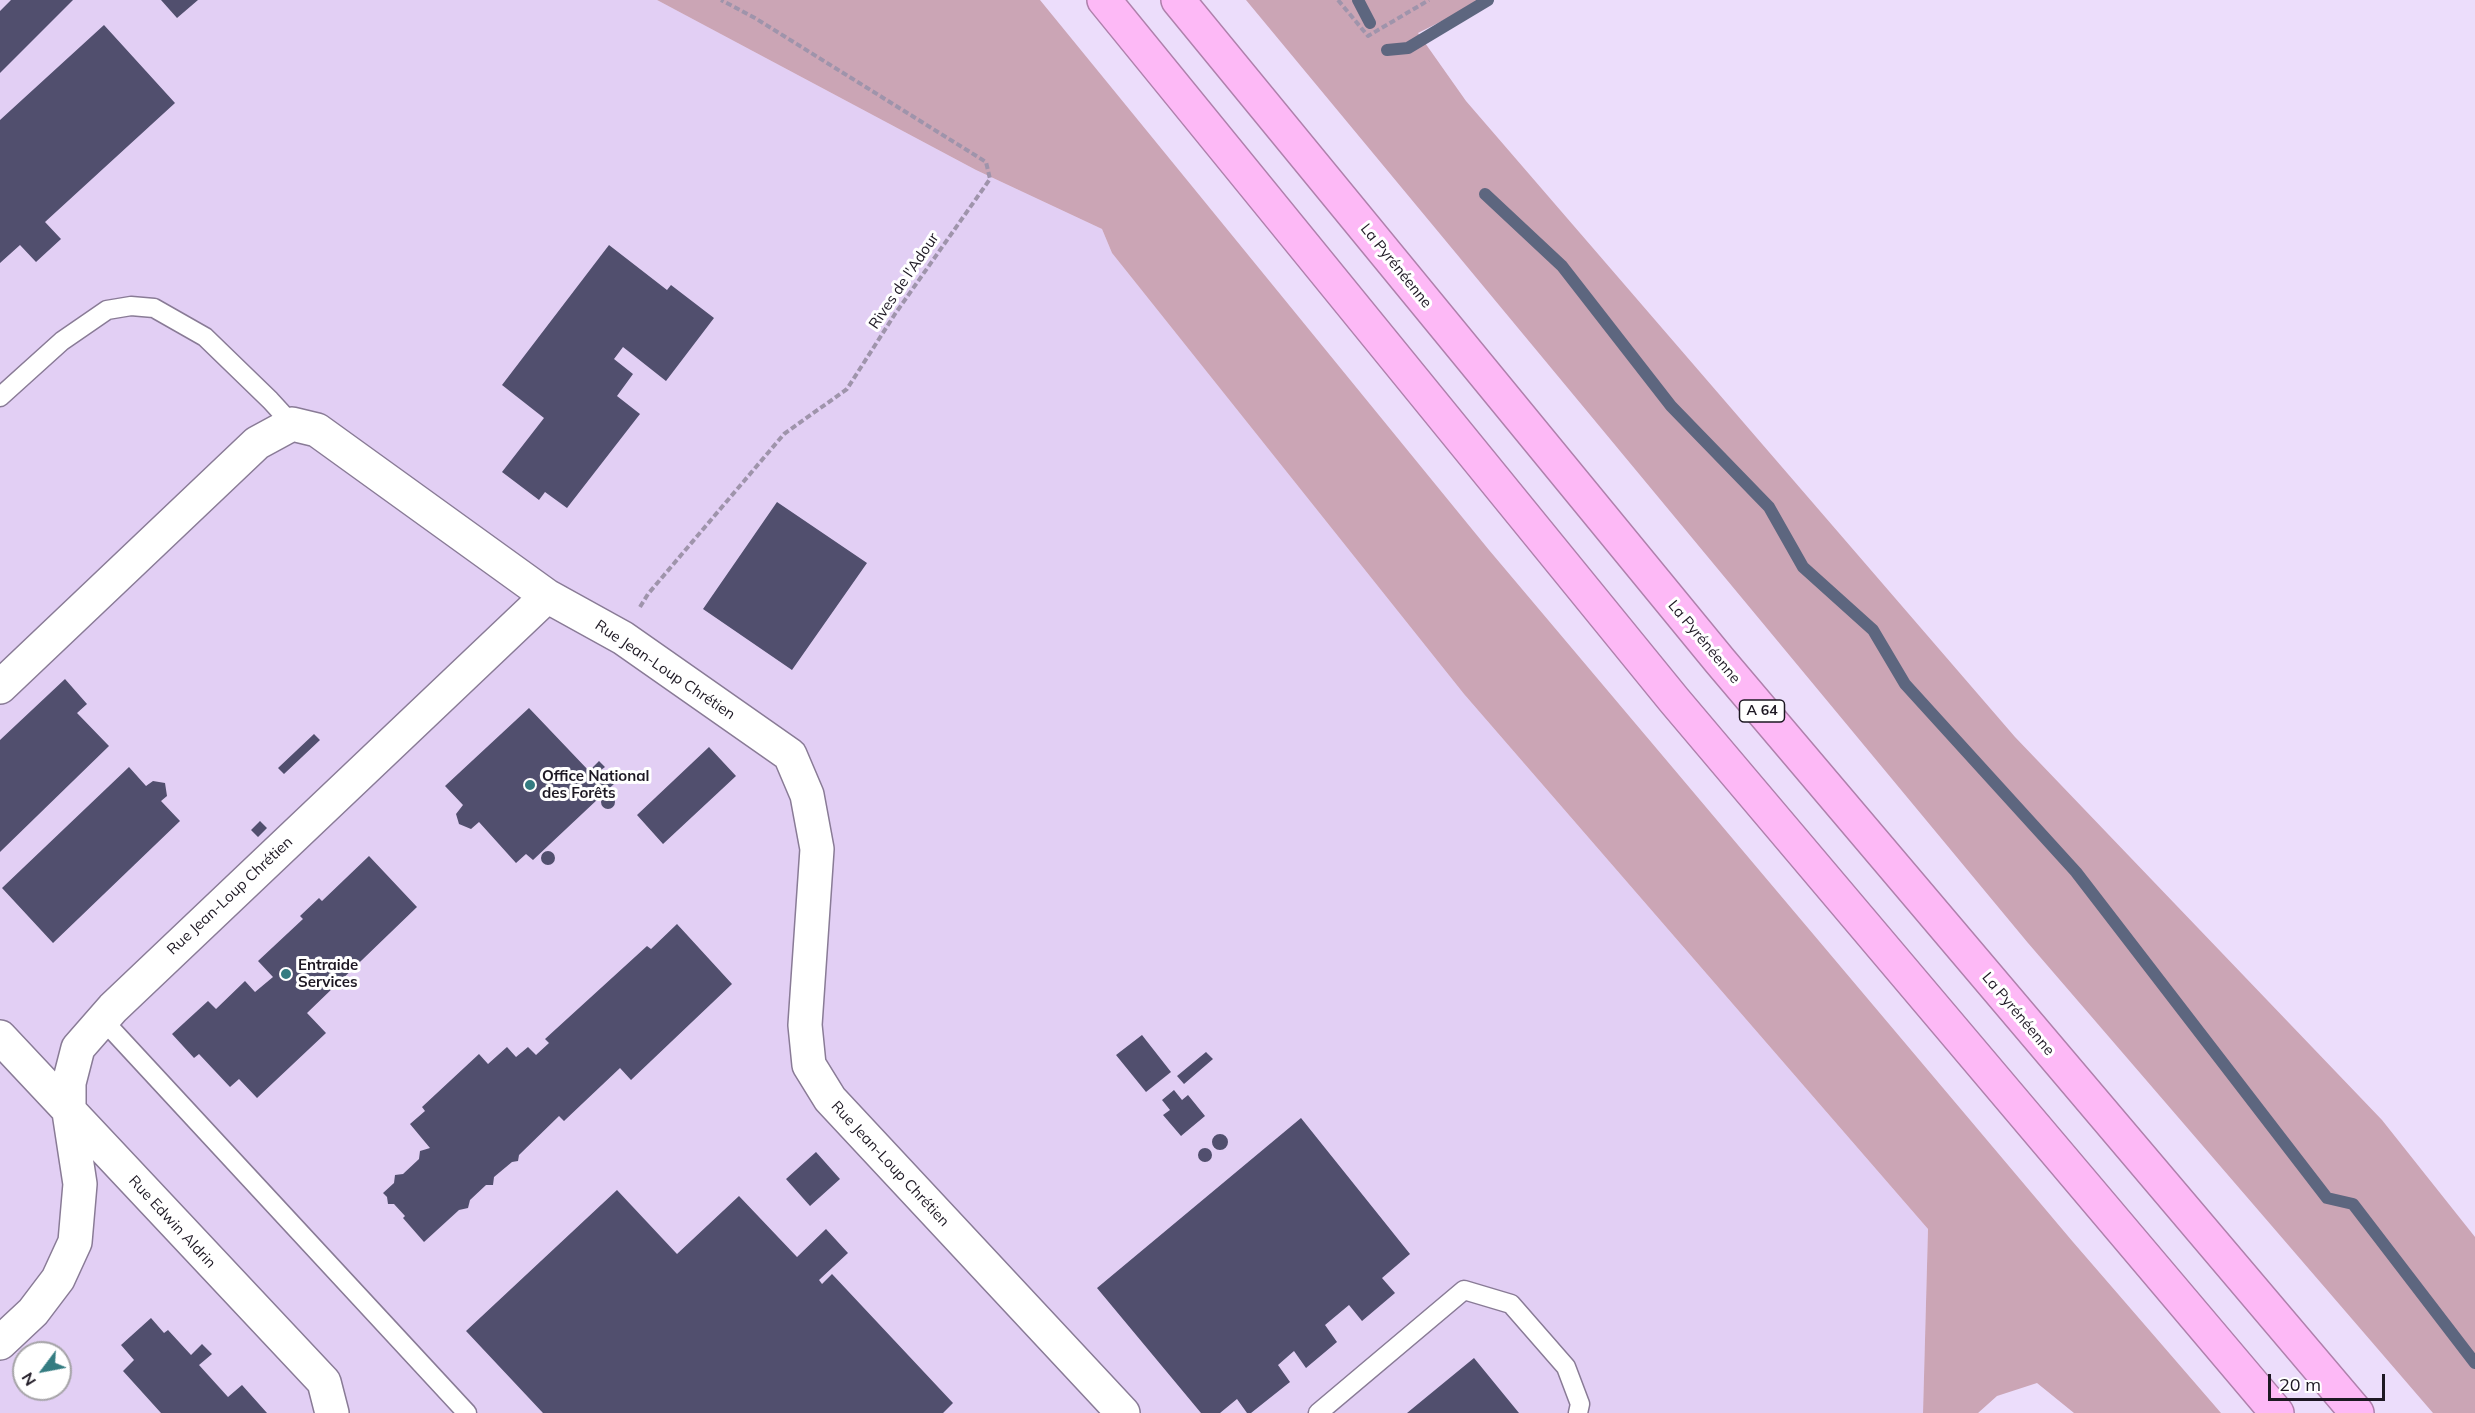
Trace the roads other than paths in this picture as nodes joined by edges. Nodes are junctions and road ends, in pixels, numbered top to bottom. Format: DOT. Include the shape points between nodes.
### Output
graph roads {
  1 [pos="1104,0"];
  2 [pos="1178,0"];
  3 [pos="0,397"];
  4 [pos="292,424"];
  5 [pos="547,596"];
  6 [pos="0,687"];
  7 [pos="103,1020"];
  8 [pos="0,1037"];
  9 [pos="69,1112"];
  10 [pos="0,1343"];
  11 [pos="332,1413"];
  12 [pos="467,1413"];
  13 [pos="1123,1413"];
  14 [pos="1318,1413"];
  15 [pos="1578,1413"];
  16 [pos="2277,1413"];
  17 [pos="2357,1413"];
  1 -- 16 [label="highway" via="1674,700"];
  2 -- 17 [label="highway, La Pyrénéenne / A 64" via="1720,661"];
  3 -- 4 [label="lane" via="62,341 106,310 154,308 205,337"];
  4 -- 5 [label="street" via="317,430"];
  4 -- 6 [label="street" via="257,443"];
  5 -- 7 [label="street, Rue Jean-Loup Chrétien"];
  5 -- 13 [label="street, Rue Jean-Loup Chrétien" via="623,638 790,755 807,795 817,849 805,1025 810,1065 830,1099"];
  7 -- 9 [label="street, Rue Jean-Loup Chrétien" via="78,1048 69,1083"];
  7 -- 12 [label="lane"];
  8 -- 9 [label="street, Rue Edwin Aldrin"];
  9 -- 10 [label="street, Rue Jean-Loup Chrétien" via="80,1184 75,1242 58,1279 33,1312"];
  9 -- 11 [label="street, Rue Edwin Aldrin" via="324,1382"];
  14 -- 15 [label="lane" via="1464,1290 1511,1304 1566,1367 1580,1404"];
}
